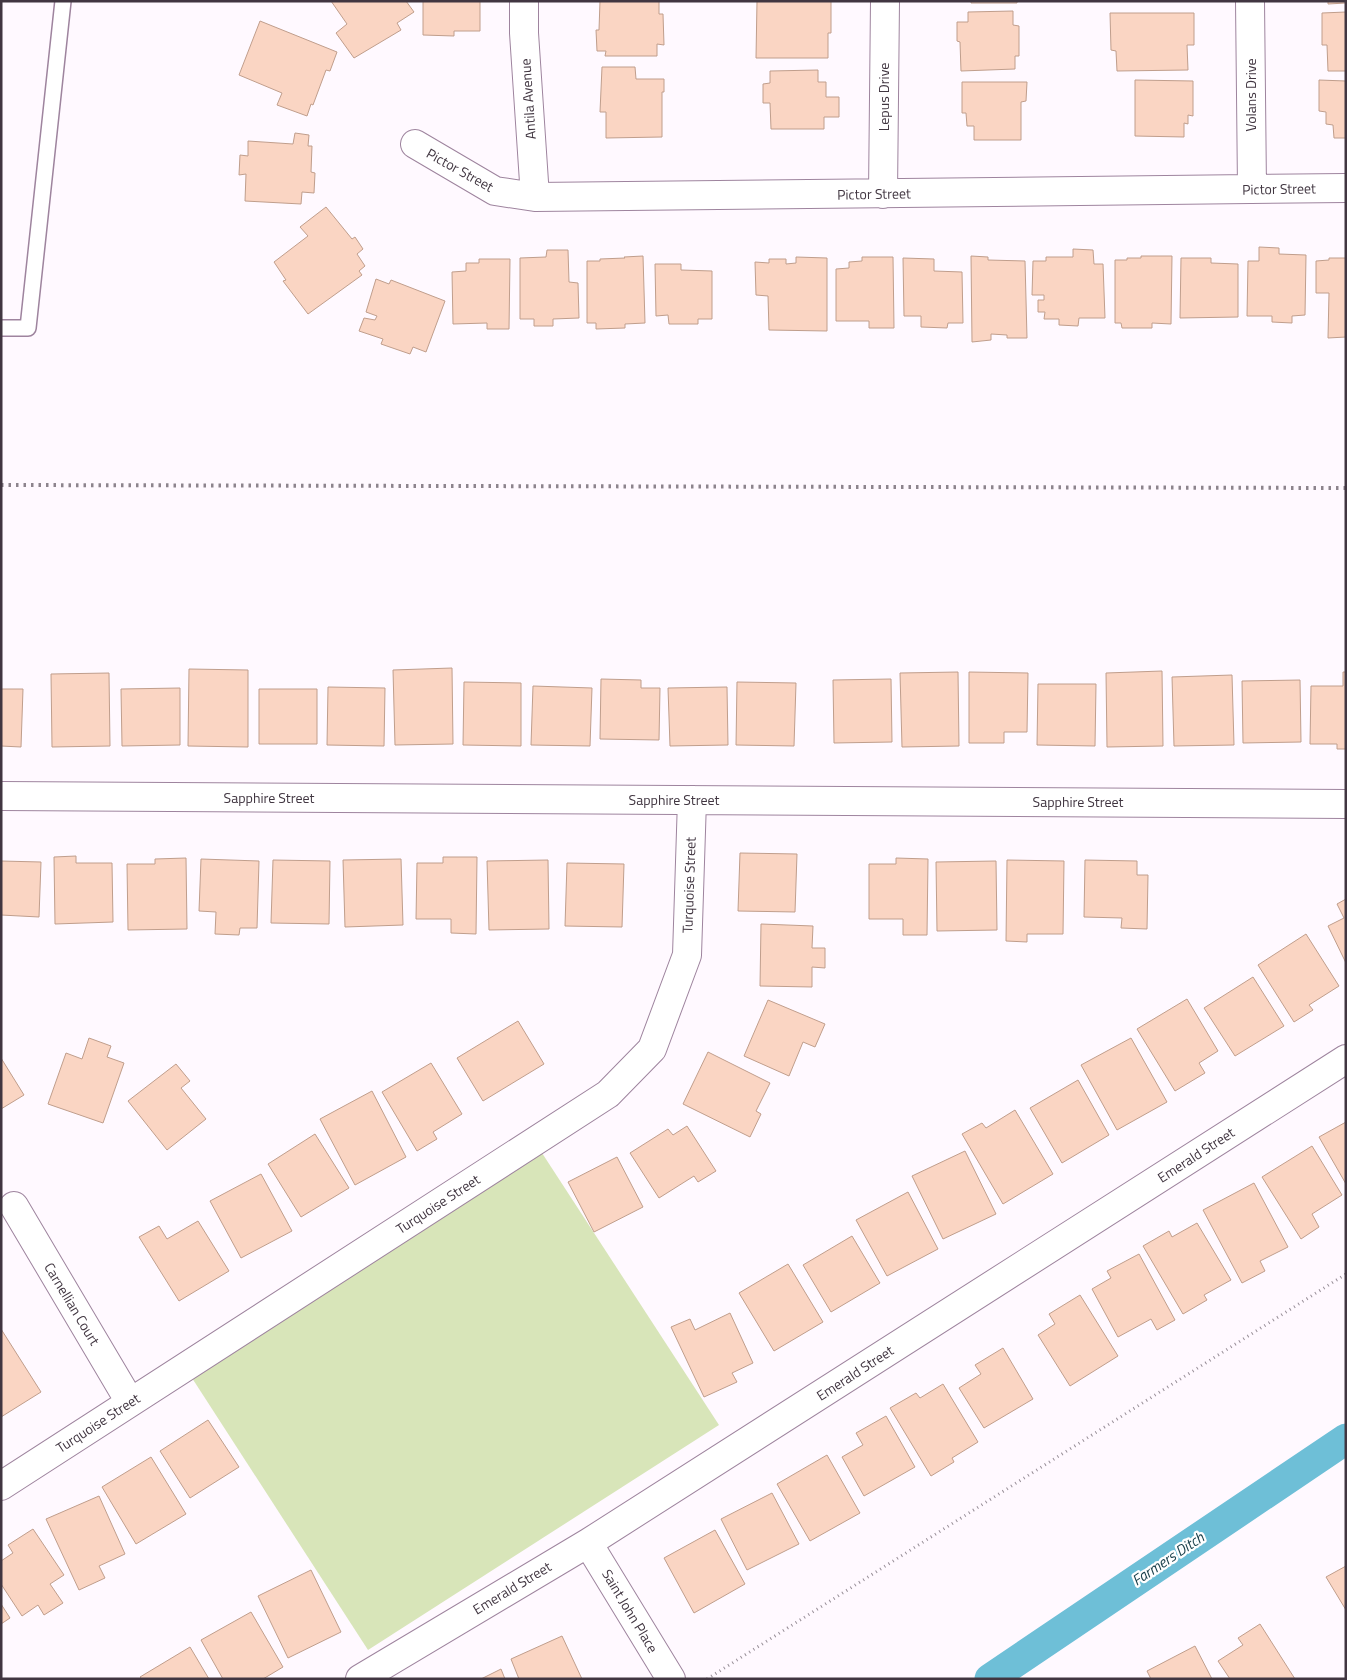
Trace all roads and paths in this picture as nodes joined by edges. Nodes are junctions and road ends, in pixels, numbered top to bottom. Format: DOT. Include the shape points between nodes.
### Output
graph roads {
  1 [pos="63,1"];
  2 [pos="524,1"];
  3 [pos="885,1"];
  4 [pos="1250,1"];
  5 [pos="416,144"];
  6 [pos="1346,188"];
  7 [pos="1252,189"];
  8 [pos="883,194"];
  9 [pos="535,198"];
  10 [pos="1,328"];
  11 [pos="1,796"];
  12 [pos="692,800"];
  13 [pos="1346,804"];
  14 [pos="1346,1059"];
  15 [pos="14,1206"];
  16 [pos="1346,1274"];
  17 [pos="130,1402"];
  18 [pos="1,1486"];
  19 [pos="588,1543"];
  20 [pos="360,1679"];
  21 [pos="671,1679"];
  22 [pos="708,1679"];
  1 -- 10 [label="lane" via="28,328"];
  2 -- 9 [label="street, Antila Avenue"];
  3 -- 8 [label="street, Lepus Drive"];
  4 -- 7 [label="street, Volans Drive"];
  5 -- 9 [label="street, Pictor Street" via="495,191"];
  6 -- 7 [label="street, Pictor Street"];
  7 -- 8 [label="street, Pictor Street"];
  8 -- 9 [label="street, Pictor Street"];
  11 -- 12 [label="street, Sapphire Street"];
  12 -- 13 [label="street, Sapphire Street"];
  12 -- 17 [label="street, Turquoise Street" via="687,955 652,1050 608,1094"];
  14 -- 19 [label="street, Emerald Street"];
  15 -- 17 [label="street, Carnellian Court"];
  16 -- 22 [label="path"];
  17 -- 18 [label="street, Turquoise Street"];
  19 -- 20 [label="street, Emerald Street"];
  19 -- 21 [label="street, Saint John Place"];
}
